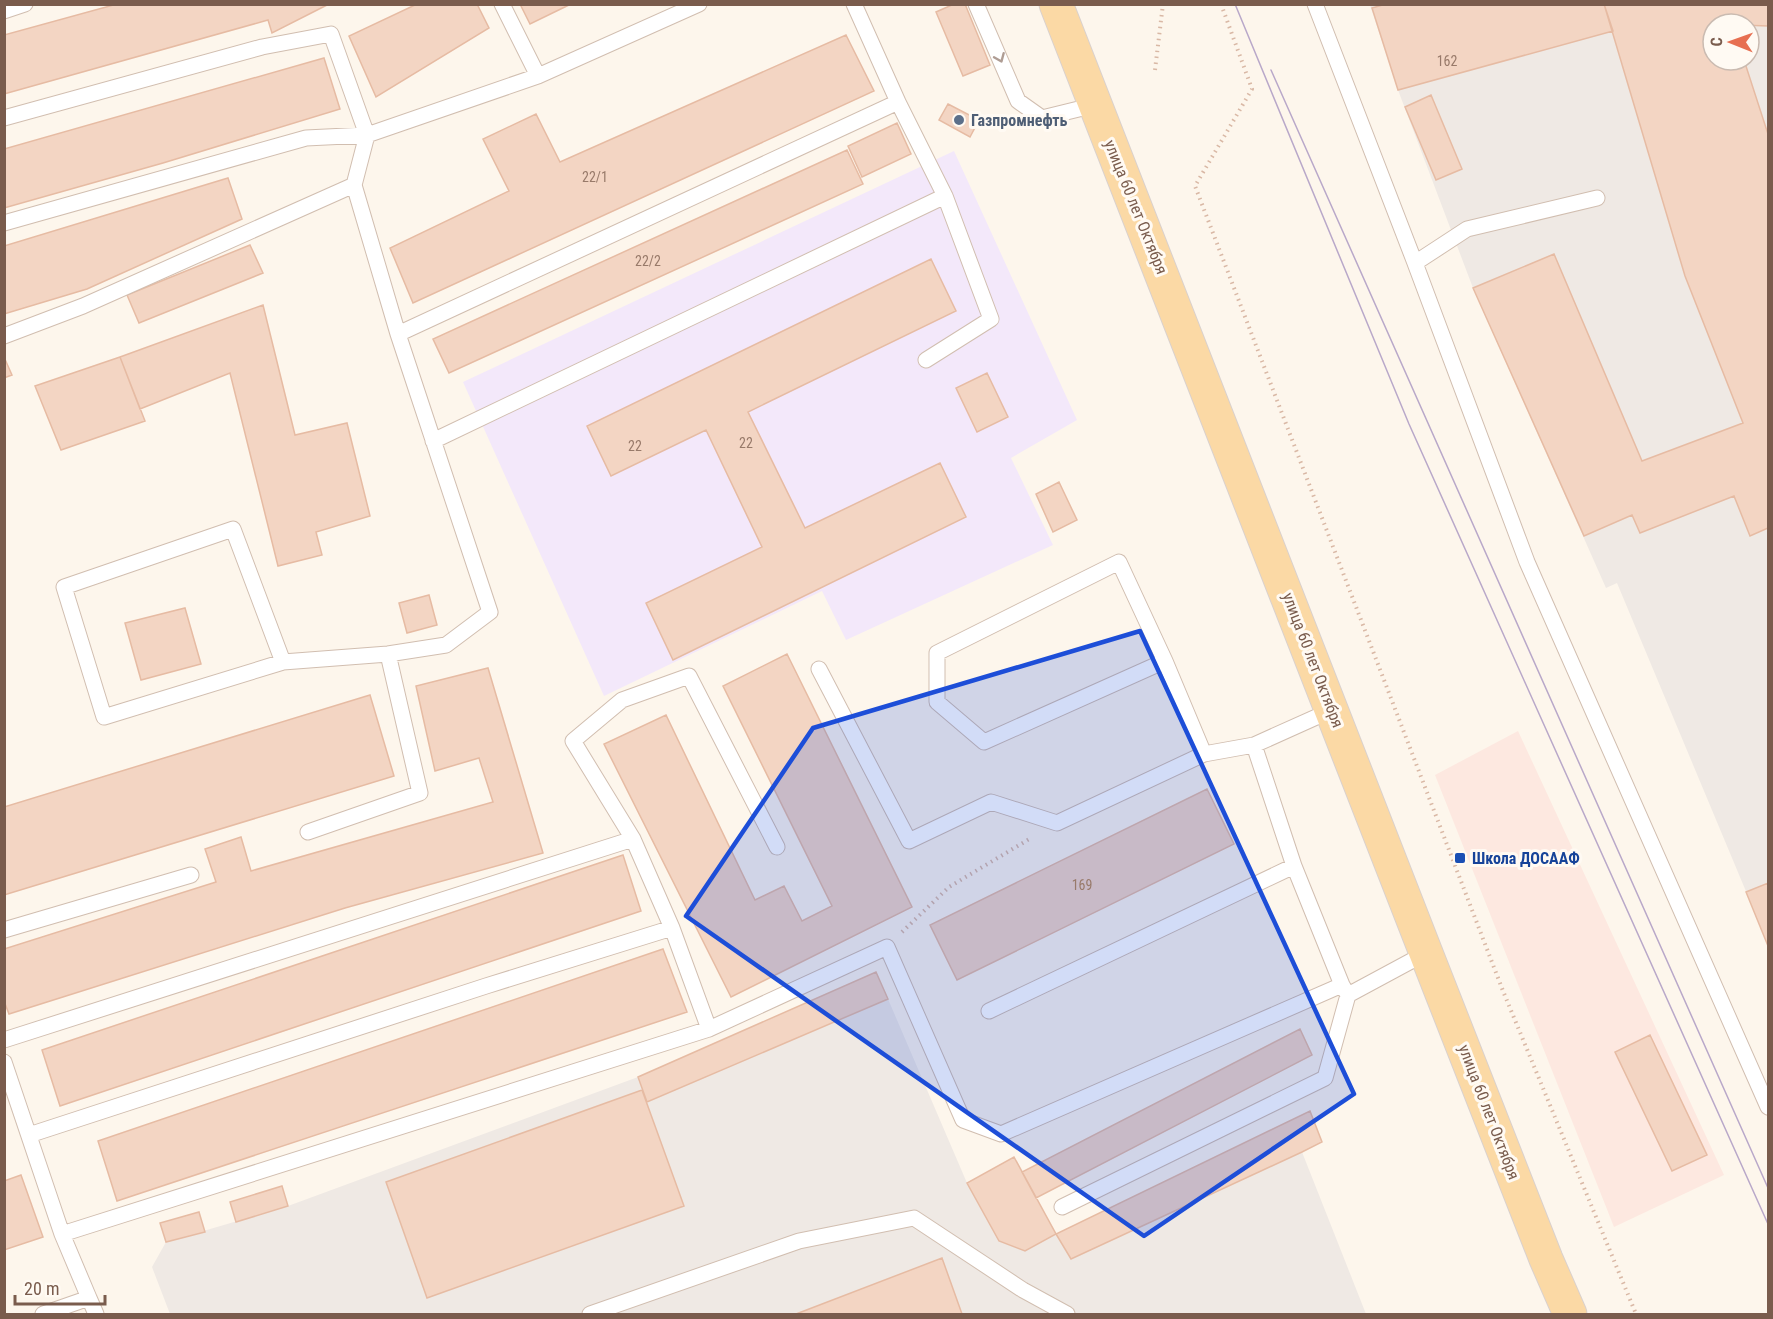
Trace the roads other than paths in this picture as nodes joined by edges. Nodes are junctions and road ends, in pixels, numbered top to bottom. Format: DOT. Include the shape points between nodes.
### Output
graph roads {
  1 [pos="26,4"];
  2 [pos="502,4"];
  3 [pos="699,4"];
  4 [pos="854,4"];
  5 [pos="976,4"];
  6 [pos="1056,4"];
  7 [pos="1315,4"];
  8 [pos="4,11"];
  9 [pos="538,76"];
  10 [pos="898,102"];
  11 [pos="1095,105"];
  12 [pos="4,118"];
  13 [pos="367,135"];
  14 [pos="354,185"];
  15 [pos="945,196"];
  16 [pos="1597,198"];
  17 [pos="4,223"];
  18 [pos="1415,263"];
  19 [pos="398,334"];
  20 [pos="4,336"];
  21 [pos="926,360"];
  22 [pos="432,441"];
  23 [pos="388,654"];
  24 [pos="283,662"];
  25 [pos="1165,662"];
  26 [pos="819,669"];
  27 [pos="1332,710"];
  28 [pos="1254,745"];
  29 [pos="1204,754"];
  30 [pos="308,832"];
  31 [pos="633,839"];
  32 [pos="777,847"];
  33 [pos="1294,866"];
  34 [pos="191,875"];
  35 [pos="672,928"];
  36 [pos="4,930"];
  37 [pos="1426,953"];
  38 [pos="1345,990"];
  39 [pos="989,1011"];
  40 [pos="710,1029"];
  41 [pos="4,1041"];
  42 [pos="4,1062"];
  43 [pos="1768,1107"];
  44 [pos="29,1135"];
  45 [pos="1062,1207"];
  46 [pos="62,1234"];
  47 [pos="89,1298"];
  48 [pos="43,1314"];
  49 [pos="96,1314"];
  50 [pos="590,1314"];
  51 [pos="1066,1314"];
  52 [pos="1570,1314"];
  1 -- 8 [label="lane"];
  2 -- 9 [label="lane"];
  3 -- 9 [label="lane"];
  4 -- 10 [label="lane"];
  5 -- 11 [label="lane, one-way" via="1018,102 1042,118"];
  6 -- 11 [label="main road, улица 60 лет Октября"];
  7 -- 18 [label="lane"];
  9 -- 13 [label="lane"];
  10 -- 15 [label="lane"];
  10 -- 19 [label="lane"];
  11 -- 27 [label="main road, улица 60 лет Октября"];
  12 -- 13 [label="lane" via="262,47 331,34"];
  13 -- 14 [label="lane"];
  13 -- 17 [label="lane" via="306,138"];
  14 -- 19 [label="lane"];
  14 -- 20 [label="lane" via="82,306"];
  15 -- 21 [label="lane" via="991,319"];
  15 -- 22 [label="lane"];
  16 -- 18 [label="lane" via="1467,229"];
  18 -- 43 [label="lane" via="1527,562"];
  19 -- 22 [label="lane"];
  22 -- 23 [label="lane" via="490,612 446,645"];
  23 -- 24 [label="lane"];
  23 -- 30 [label="lane" via="420,793"];
  24 -- 24 [label="lane" via="104,717 64,587 233,529"];
  25 -- 25 [label="lane" via="1119,562 937,653 937,702 984,742"];
  25 -- 29 [label="lane"];
  26 -- 29 [label="lane" via="909,841 991,802 1057,823"];
  27 -- 28 [label="lane"];
  27 -- 37 [label="main road, улица 60 лет Октября"];
  28 -- 29 [label="lane"];
  28 -- 33 [label="lane"];
  31 -- 32 [label="lane" via="573,741 622,700 689,676"];
  31 -- 35 [label="lane"];
  31 -- 41 [label="lane"];
  33 -- 38 [label="lane"];
  33 -- 39 [label="lane"];
  34 -- 36 [label="lane"];
  35 -- 40 [label="lane"];
  35 -- 44 [label="lane"];
  37 -- 38 [label="lane"];
  37 -- 52 [label="main road, улица 60 лет Октября"];
  38 -- 40 [label="lane" via="1001,1134 963,1120 886,947"];
  38 -- 45 [label="lane" via="1325,1078"];
  40 -- 46 [label="lane"];
  42 -- 44 [label="lane"];
  44 -- 46 [label="lane"];
  46 -- 47 [label="lane"];
  47 -- 48 [label="lane"];
  47 -- 49 [label="lane"];
  50 -- 51 [label="lane" via="799,1241 914,1218"];
}
